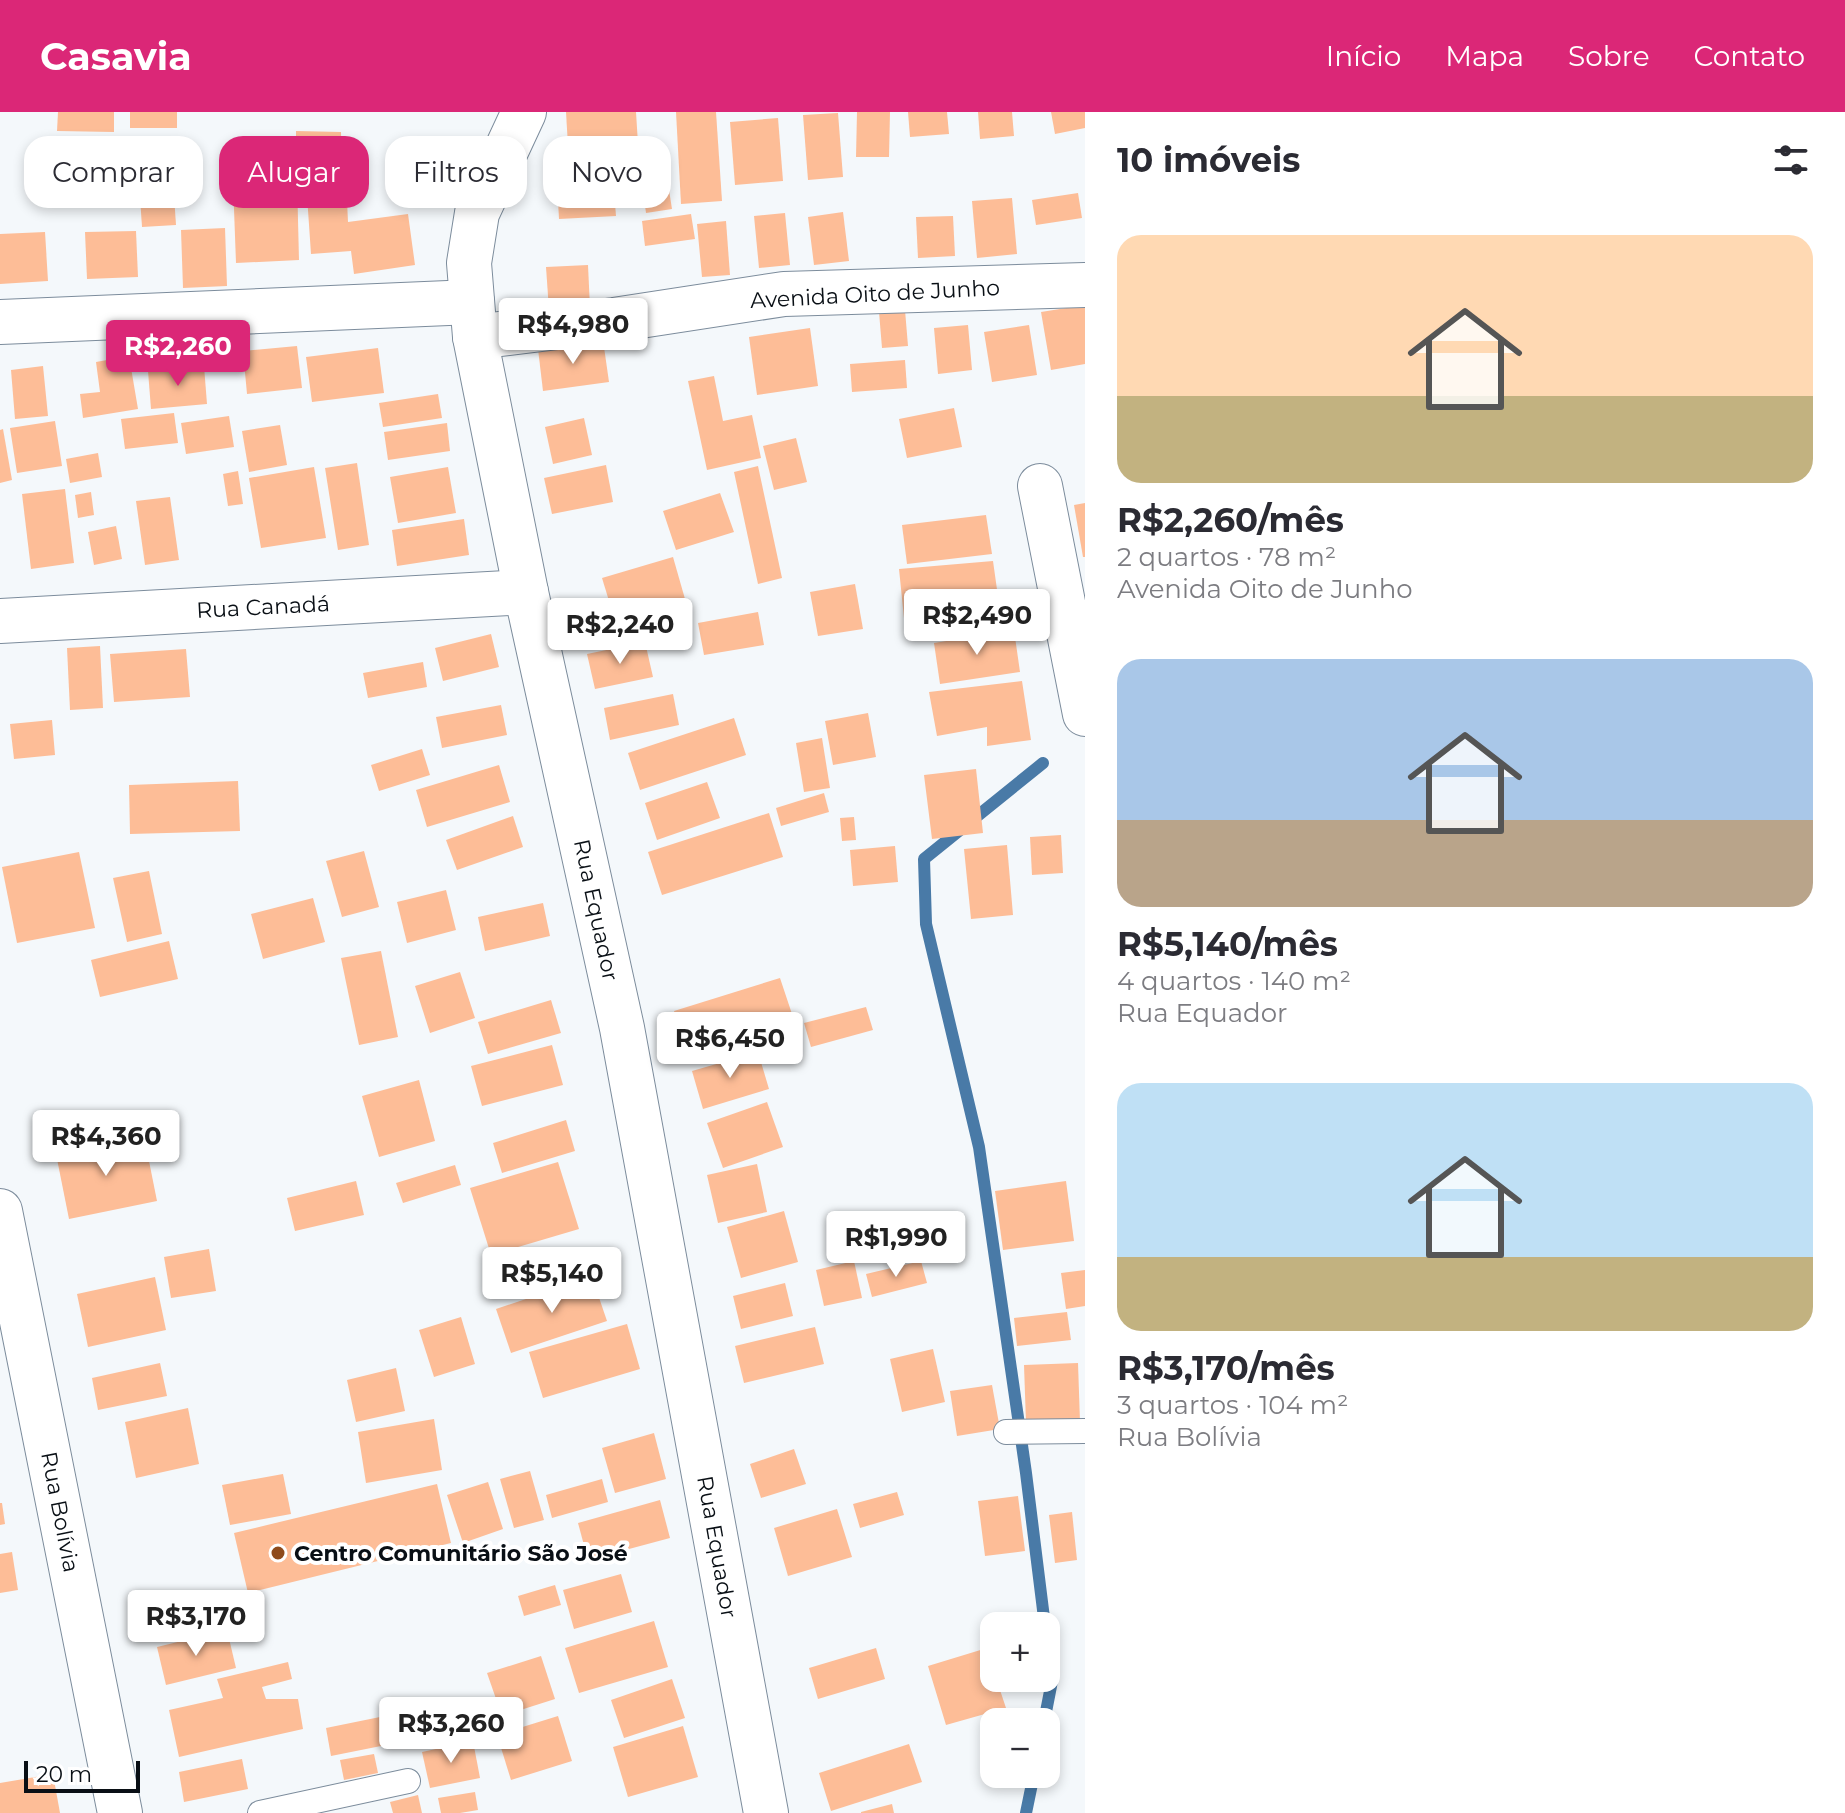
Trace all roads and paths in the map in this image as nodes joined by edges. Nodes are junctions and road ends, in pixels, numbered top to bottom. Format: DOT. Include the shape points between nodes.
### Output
graph roads {
  1 [pos="524,112"];
  2 [pos="1085,285"];
  3 [pos="473,320"];
  4 [pos="0,322"];
  5 [pos="1040,486"];
  6 [pos="526,592"];
  7 [pos="0,621"];
  8 [pos="1084,702"];
  9 [pos="0,1211"];
  10 [pos="1085,1431"];
  11 [pos="1006,1432"];
  12 [pos="408,1781"];
  13 [pos="120,1813"];
  14 [pos="260,1813"];
  15 [pos="766,1813"];
  1 -- 3 [label="street, Rua Equador" via="477,213 469,263"];
  2 -- 3 [label="street, Avenida Oito de Junho" via="784,294 614,320"];
  3 -- 4 [label="street, Avenida Oito de Junho"];
  3 -- 6 [label="street, Rua Equador"];
  5 -- 8 [label="street"];
  6 -- 7 [label="street, Rua Canadá"];
  6 -- 15 [label="street, Rua Equador" via="622,1028"];
  9 -- 13 [label="street, Rua Bolívia"];
  10 -- 11 [label="lane"];
  12 -- 14 [label="lane"];
}
